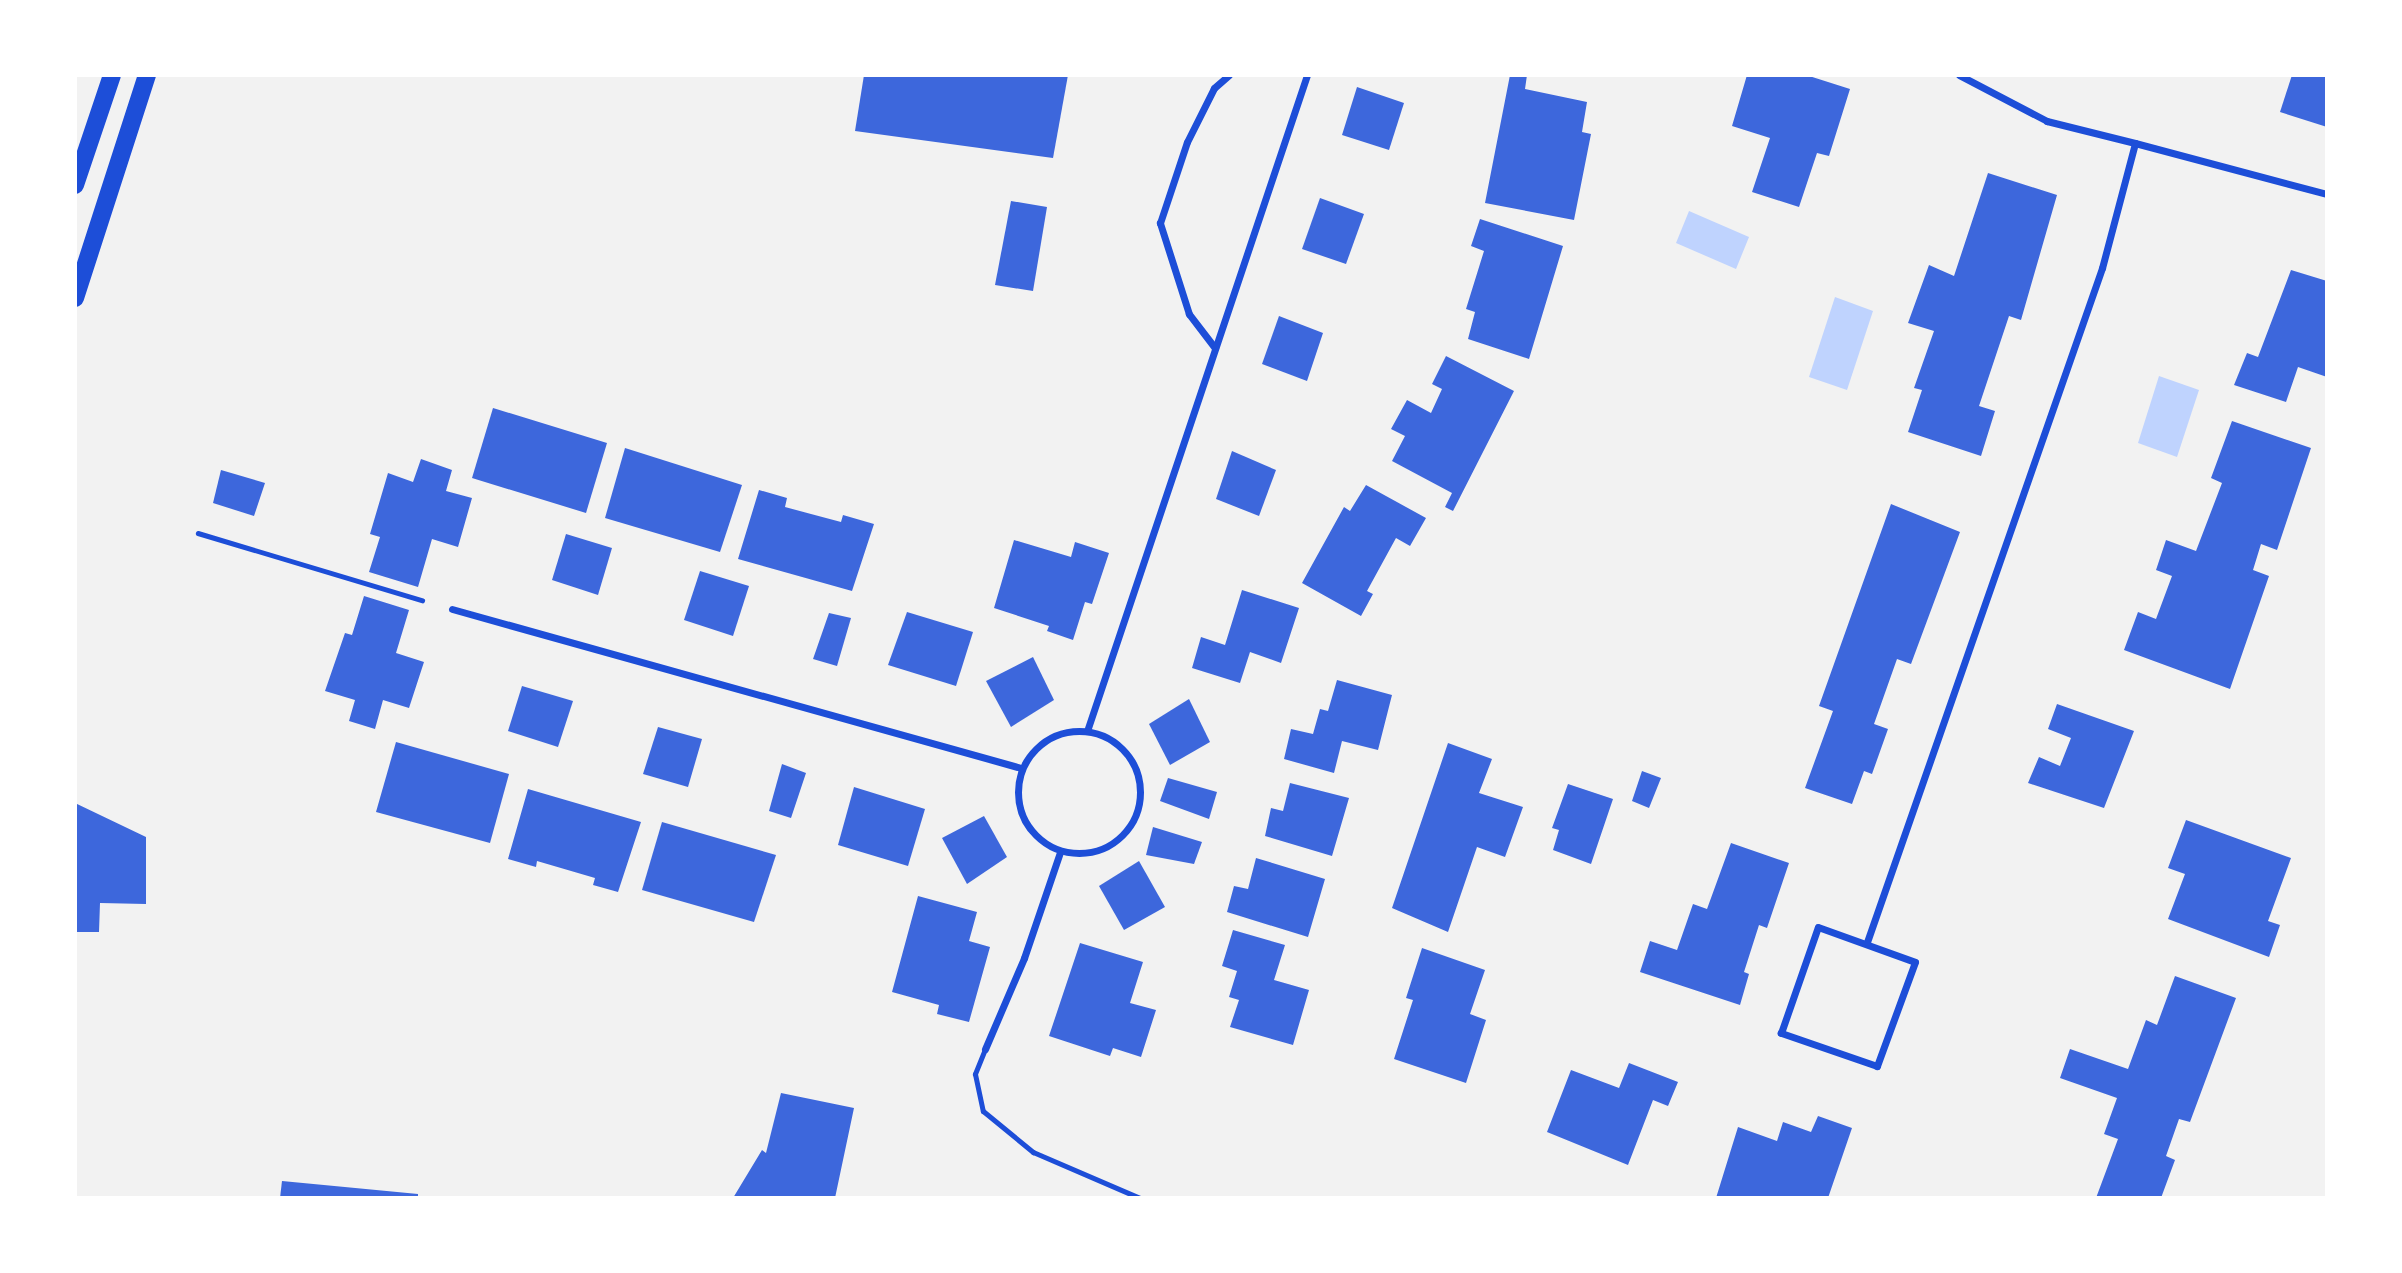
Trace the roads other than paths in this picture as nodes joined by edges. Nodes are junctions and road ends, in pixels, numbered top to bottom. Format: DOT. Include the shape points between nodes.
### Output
graph roads {
  1 [pos="112,75"];
  2 [pos="147,75"];
  3 [pos="1229,75"];
  4 [pos="1307,75"];
  5 [pos="1959,75"];
  6 [pos="2135,143"];
  7 [pos="75,186"];
  8 [pos="2327,194"];
  9 [pos="75,299"];
  10 [pos="1215,348"];
  11 [pos="452,609"];
  12 [pos="1087,731"];
  13 [pos="1021,768"];
  14 [pos="1060,852"];
  15 [pos="1867,942"];
  16 [pos="985,1049"];
  17 [pos="1140,1198"];
  1 -- 7 [label="main road"];
  2 -- 9 [label="main road"];
  3 -- 10 [label="street" via="1214,88 1187,142 1160,223 1189,314"];
  4 -- 10 [label="street"];
  5 -- 6 [label="street" via="2046,121"];
  6 -- 8 [label="street"];
  6 -- 15 [label="street" via="2102,268"];
  10 -- 12 [label="street"];
  11 -- 13 [label="street"];
  12 -- 13 [label="street" via="1066,731 1048,738"];
  12 -- 14 [label="street" via="1115,743 1135,766 1139,806 1132,825 1118,840 1080,854"];
  13 -- 14 [label="street" via="1019,809 1042,842"];
  14 -- 16 [label="street" via="1024,958"];
  15 -- 15 [label="street" via="1915,962 1877,1066 1782,1033 1818,926"];
  16 -- 17 [label="lane" via="975,1074 983,1111 1033,1152"];
}
